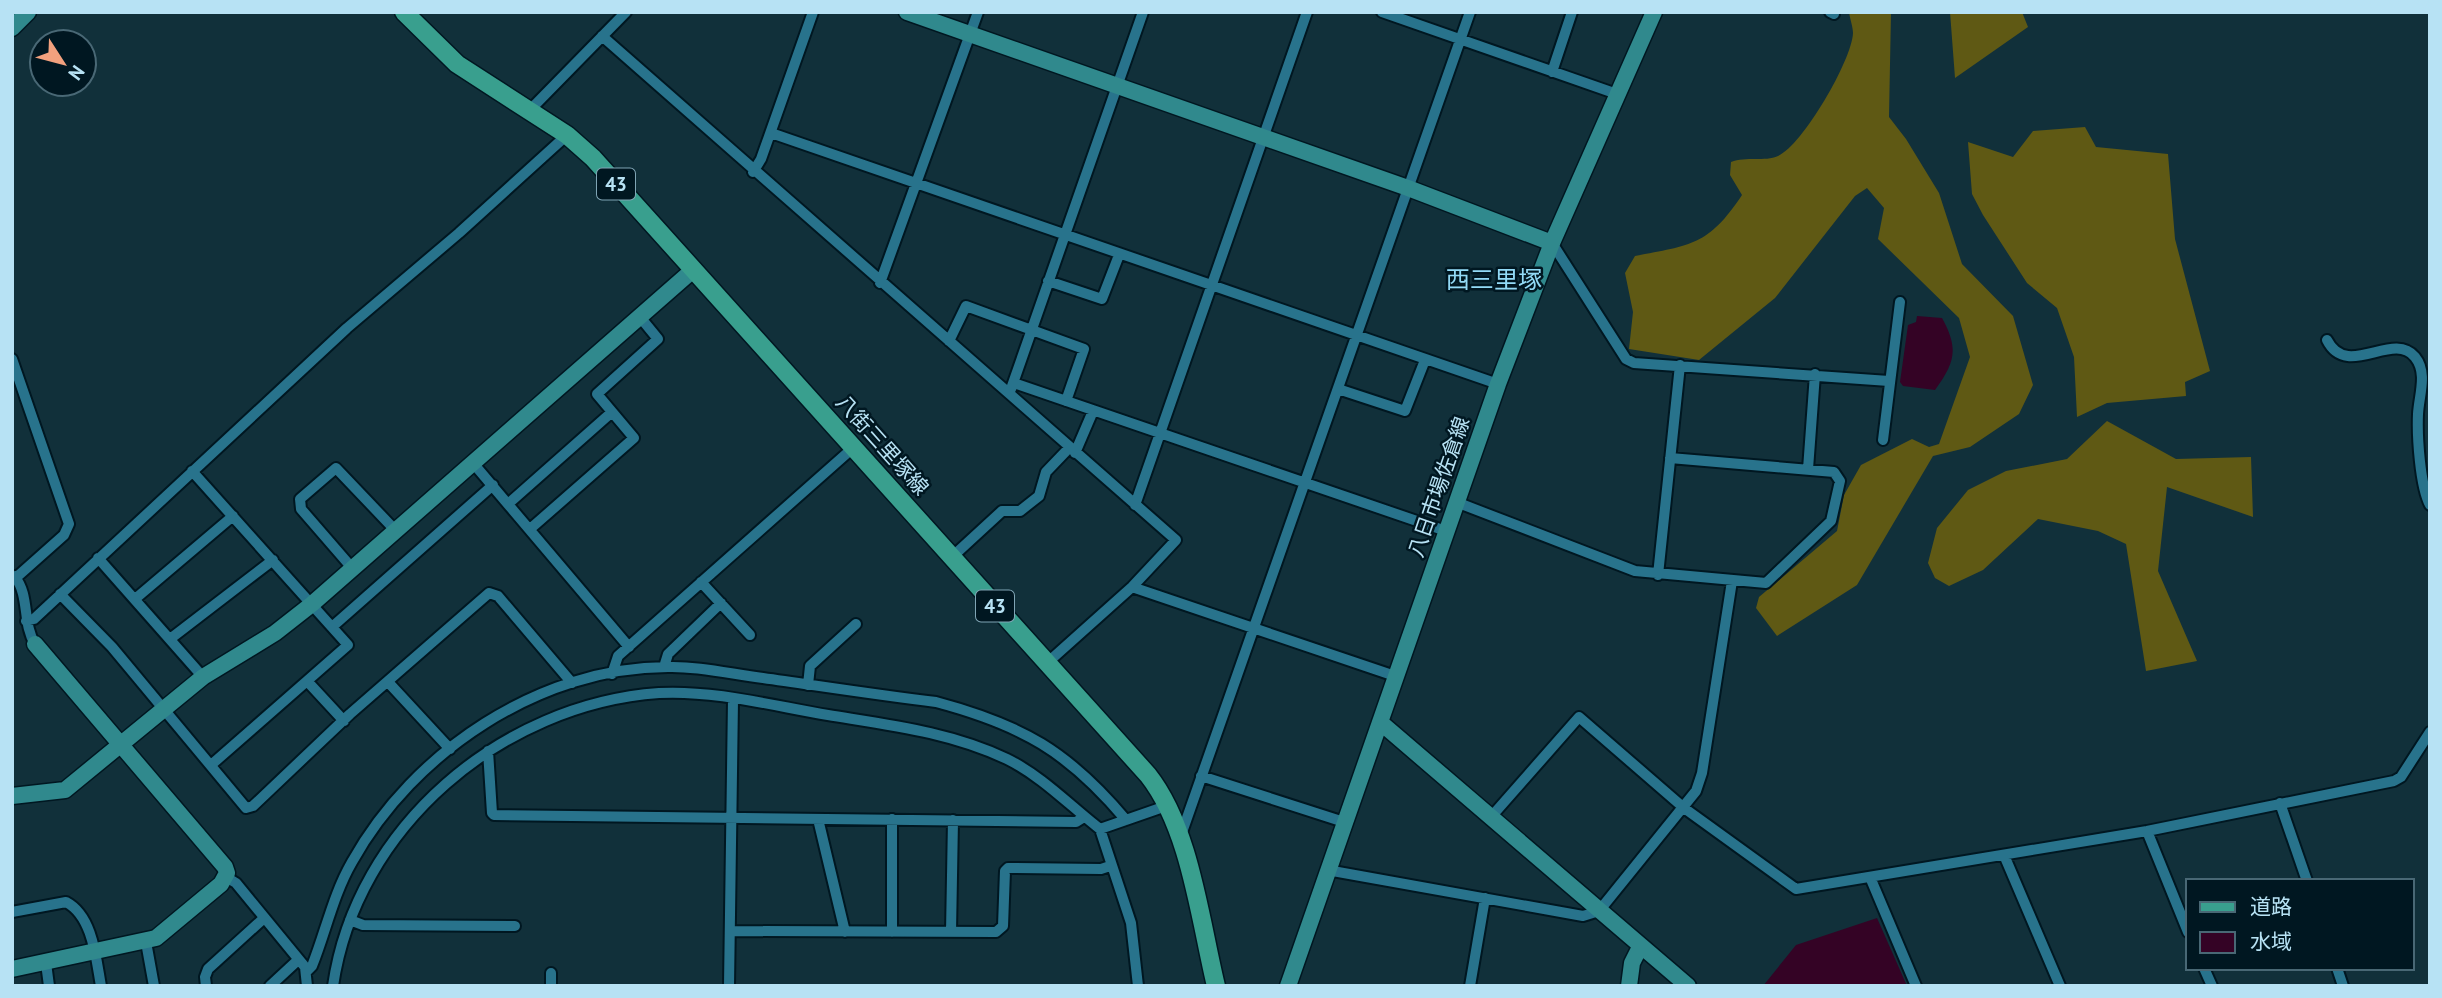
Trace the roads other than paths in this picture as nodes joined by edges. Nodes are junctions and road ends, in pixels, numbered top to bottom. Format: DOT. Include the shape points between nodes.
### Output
graph roads {
  1 [pos="28,12"];
  2 [pos="404,12"];
  3 [pos="626,12"];
  4 [pos="813,12"];
  5 [pos="907,12"];
  6 [pos="978,12"];
  7 [pos="1143,12"];
  8 [pos="1307,12"];
  9 [pos="1382,12"];
  10 [pos="1470,12"];
  11 [pos="1572,12"];
  12 [pos="1654,12"];
  13 [pos="12,28"];
  14 [pos="970,34"];
  15 [pos="602,36"];
  16 [pos="1461,40"];
  17 [pos="1552,72"];
  18 [pos="1117,86"];
  19 [pos="1617,94"];
  20 [pos="528,111"];
  21 [pos="771,132"];
  22 [pos="567,135"];
  23 [pos="1264,137"];
  24 [pos="753,172"];
  25 [pos="916,183"];
  26 [pos="1408,188"];
  27 [pos="1063,236"];
  28 [pos="1552,243"];
  29 [pos="1119,255"];
  30 [pos="693,270"];
  31 [pos="1048,281"];
  32 [pos="880,283"];
  33 [pos="1212,287"];
  34 [pos="1900,302"];
  35 [pos="640,317"];
  36 [pos="1032,329"];
  37 [pos="1356,336"];
  38 [pos="2327,340"];
  39 [pos="949,341"];
  40 [pos="12,359"];
  41 [pos="1425,360"];
  42 [pos="1680,365"];
  43 [pos="1815,374"];
  44 [pos="1889,381"];
  45 [pos="1498,384"];
  46 [pos="1012,387"];
  47 [pos="1338,389"];
  48 [pos="1066,401"];
  49 [pos="1093,411"];
  50 [pos="612,412"];
  51 [pos="1161,434"];
  52 [pos="1883,440"];
  53 [pos="854,447"];
  54 [pos="1072,450"];
  55 [pos="1670,458"];
  56 [pos="473,463"];
  57 [pos="1808,469"];
  58 [pos="192,471"];
  59 [pos="1305,483"];
  60 [pos="493,485"];
  61 [pos="1456,502"];
  62 [pos="508,503"];
  63 [pos="1135,505"];
  64 [pos="2430,505"];
  65 [pos="233,516"];
  66 [pos="530,529"];
  67 [pos="396,531"];
  68 [pos="1446,531"];
  69 [pos="952,557"];
  70 [pos="99,558"];
  71 [pos="273,560"];
  72 [pos="353,569"];
  73 [pos="1658,575"];
  74 [pos="14,577"];
  75 [pos="1732,581"];
  76 [pos="701,582"];
  77 [pos="1132,587"];
  78 [pos="60,594"];
  79 [pos="135,599"];
  80 [pos="721,603"];
  81 [pos="313,604"];
  82 [pos="26,621"];
  83 [pos="856,624"];
  84 [pos="331,627"];
  85 [pos="1253,628"];
  86 [pos="750,635"];
  87 [pos="170,639"];
  88 [pos="35,644"];
  89 [pos="629,646"];
  90 [pos="1047,663"];
  91 [pos="664,667"];
  92 [pos="612,674"];
  93 [pos="1395,676"];
  94 [pos="203,677"];
  95 [pos="307,681"];
  96 [pos="388,682"];
  97 [pos="572,683"];
  98 [pos="808,685"];
  99 [pos="733,700"];
  100 [pos="163,710"];
  101 [pos="344,721"];
  102 [pos="1380,722"];
  103 [pos="2429,735"];
  104 [pos="121,746"];
  105 [pos="450,749"];
  106 [pos="488,751"];
  107 [pos="211,765"];
  108 [pos="1202,776"];
  109 [pos="12,796"];
  110 [pos="2280,803"];
  111 [pos="1169,805"];
  112 [pos="1684,808"];
  113 [pos="730,816"];
  114 [pos="1084,817"];
  115 [pos="1491,817"];
  116 [pos="818,819"];
  117 [pos="892,819"];
  118 [pos="953,820"];
  119 [pos="1126,820"];
  120 [pos="1344,822"];
  121 [pos="1100,829"];
  122 [pos="2147,831"];
  123 [pos="1180,836"];
  124 [pos="2004,855"];
  125 [pos="1110,866"];
  126 [pos="1327,870"];
  127 [pos="226,877"];
  128 [pos="1870,877"];
  129 [pos="2306,879"];
  130 [pos="1485,898"];
  131 [pos="1599,911"];
  132 [pos="12,912"];
  133 [pos="263,919"];
  134 [pos="350,920"];
  135 [pos="516,926"];
  136 [pos="2186,927"];
  137 [pos="730,931"];
  138 [pos="845,932"];
  139 [pos="892,932"];
  140 [pos="951,932"];
  141 [pos="146,942"];
  142 [pos="1640,947"];
  143 [pos="95,952"];
  144 [pos="298,960"];
  145 [pos="46,963"];
  146 [pos="12,969"];
  147 [pos="2205,970"];
  148 [pos="307,971"];
  149 [pos="551,973"];
  150 [pos="49,986"];
  151 [pos="101,986"];
  152 [pos="155,986"];
  153 [pos="206,986"];
  154 [pos="270,986"];
  155 [pos="307,986"];
  156 [pos="334,986"];
  157 [pos="551,986"];
  158 [pos="730,986"];
  159 [pos="1139,986"];
  160 [pos="1216,986"];
  161 [pos="1288,986"];
  162 [pos="1469,986"];
  163 [pos="1629,986"];
  164 [pos="1688,986"];
  165 [pos="1916,986"];
  166 [pos="2060,986"];
  167 [pos="2212,986"];
  1 -- 13 [label="street"];
  2 -- 20 [label="main road, 八街三里塚線 / 43" via="457,64"];
  3 -- 15 [label="street"];
  4 -- 21 [label="street"];
  5 -- 14 [label="street"];
  6 -- 14 [label="street"];
  7 -- 18 [label="street"];
  8 -- 23 [label="street"];
  9 -- 16 [label="street"];
  10 -- 16 [label="street"];
  11 -- 17 [label="street"];
  12 -- 19 [label="street, 八日市場佐倉線"];
  14 -- 18 [label="street"];
  14 -- 25 [label="street"];
  15 -- 20 [label="street"];
  15 -- 24 [label="street"];
  16 -- 17 [label="street"];
  16 -- 26 [label="street"];
  17 -- 19 [label="street"];
  18 -- 23 [label="street"];
  18 -- 27 [label="street"];
  19 -- 28 [label="street, 八日市場佐倉線"];
  20 -- 22 [label="main road, 八街三里塚線 / 43"];
  21 -- 24 [label="street"];
  21 -- 25 [label="street"];
  22 -- 30 [label="main road, 八街三里塚線 / 43"];
  22 -- 58 [label="street" via="347,327"];
  23 -- 26 [label="street"];
  23 -- 33 [label="street"];
  24 -- 32 [label="street"];
  25 -- 27 [label="street"];
  25 -- 32 [label="street"];
  26 -- 28 [label="street"];
  26 -- 37 [label="street"];
  27 -- 29 [label="street"];
  27 -- 31 [label="street"];
  28 -- 42 [label="street" via="1626,359"];
  28 -- 45 [label="street, 八日市場佐倉線"];
  29 -- 31 [label="street" via="1102,299"];
  29 -- 33 [label="street"];
  30 -- 35 [label="street"];
  30 -- 53 [label="main road, 八街三里塚線 / 43"];
  31 -- 36 [label="street"];
  32 -- 39 [label="street"];
  33 -- 37 [label="street"];
  33 -- 51 [label="street"];
  34 -- 44 [label="street"];
  35 -- 50 [label="street" via="658,339 597,394"];
  35 -- 56 [label="street"];
  36 -- 39 [label="street" via="966,306"];
  36 -- 46 [label="street"];
  36 -- 48 [label="street" via="1084,349"];
  37 -- 41 [label="street"];
  37 -- 47 [label="street"];
  38 -- 64 [label="street" via="2336,352 2348,356 2402,349 2422,368 2417,416"];
  39 -- 46 [label="street"];
  40 -- 74 [label="street" via="69,520 64,535"];
  41 -- 45 [label="street"];
  41 -- 47 [label="street" via="1405,411"];
  42 -- 43 [label="street"];
  42 -- 55 [label="street"];
  43 -- 44 [label="street"];
  43 -- 57 [label="street"];
  44 -- 52 [label="street"];
  45 -- 61 [label="street, 八日市場佐倉線"];
  46 -- 48 [label="street"];
  46 -- 54 [label="street"];
  47 -- 59 [label="street"];
  48 -- 49 [label="street"];
  49 -- 51 [label="street"];
  49 -- 54 [label="street"];
  50 -- 62 [label="street"];
  50 -- 66 [label="street" via="634,438"];
  51 -- 59 [label="street"];
  51 -- 63 [label="street"];
  53 -- 69 [label="main road, 八街三里塚線 / 43"];
  53 -- 76 [label="street"];
  54 -- 63 [label="street"];
  54 -- 69 [label="street" via="1046,471 1038,496 1020,511 1003,511"];
  55 -- 57 [label="street"];
  55 -- 73 [label="street"];
  56 -- 60 [label="street"];
  56 -- 67 [label="street"];
  57 -- 75 [label="street" via="1834,472 1840,481 1831,522 1766,583"];
  58 -- 65 [label="street"];
  58 -- 70 [label="street"];
  59 -- 68 [label="street"];
  59 -- 85 [label="street"];
  60 -- 62 [label="street"];
  60 -- 84 [label="street"];
  61 -- 68 [label="street, 八日市場佐倉線"];
  61 -- 73 [label="street" via="1635,571"];
  62 -- 66 [label="street"];
  63 -- 77 [label="street" via="1176,540"];
  65 -- 71 [label="street"];
  65 -- 79 [label="street"];
  66 -- 89 [label="street"];
  67 -- 72 [label="street"];
  67 -- 72 [label="street" via="336,468 300,499 301,509"];
  68 -- 93 [label="street, 八日市場佐倉線"];
  69 -- 90 [label="main road, 八街三里塚線 / 43"];
  70 -- 78 [label="street"];
  70 -- 79 [label="street"];
  71 -- 81 [label="street"];
  71 -- 87 [label="street"];
  72 -- 81 [label="street"];
  73 -- 75 [label="street"];
  74 -- 82 [label="street" via="21,585"];
  75 -- 112 [label="street" via="1702,773"];
  76 -- 80 [label="street"];
  76 -- 89 [label="street"];
  77 -- 85 [label="street"];
  77 -- 90 [label="street"];
  78 -- 82 [label="street"];
  78 -- 100 [label="street" via="112,647"];
  79 -- 87 [label="street"];
  80 -- 86 [label="street"];
  80 -- 91 [label="street" via="668,654"];
  81 -- 84 [label="street"];
  81 -- 94 [label="street"];
  82 -- 88 [label="street"];
  83 -- 98 [label="street" via="810,666"];
  84 -- 95 [label="street" via="348,645"];
  85 -- 93 [label="street"];
  85 -- 108 [label="street"];
  87 -- 94 [label="street"];
  88 -- 104 [label="street"];
  89 -- 92 [label="street" via="615,659"];
  90 -- 111 [label="main road, 八街三里塚線 / 43" via="1148,775"];
  91 -- 92 [label="street"];
  91 -- 98 [label="street"];
  92 -- 97 [label="street"];
  93 -- 102 [label="street, 八日市場佐倉線"];
  94 -- 100 [label="street"];
  95 -- 101 [label="street"];
  95 -- 107 [label="street"];
  96 -- 97 [label="street" via="492,593"];
  96 -- 101 [label="street"];
  96 -- 105 [label="street"];
  97 -- 105 [label="street" via="510,709"];
  98 -- 119 [label="street" via="936,702 985,716 1054,749 1098,787"];
  99 -- 106 [label="street" via="661,693 604,702 550,719"];
  99 -- 113 [label="street"];
  99 -- 114 [label="street" via="964,741 1032,773"];
  100 -- 104 [label="street"];
  100 -- 107 [label="street"];
  101 -- 107 [label="street" via="253,806 243,806"];
  102 -- 115 [label="street"];
  102 -- 120 [label="street, 八日市場佐倉線"];
  103 -- 110 [label="street" via="2394,781"];
  104 -- 109 [label="street" via="65,790"];
  104 -- 127 [label="street" via="225,867"];
  105 -- 148 [label="street" via="394,802 366,839 342,881"];
  106 -- 113 [label="street" via="494,815"];
  106 -- 134 [label="street" via="445,784 402,831 371,876"];
  108 -- 120 [label="street"];
  108 -- 123 [label="street"];
  110 -- 122 [label="street"];
  110 -- 129 [label="street"];
  111 -- 119 [label="street"];
  111 -- 123 [label="main road, 八街三里塚線 / 43"];
  112 -- 115 [label="street" via="1580,717"];
  112 -- 128 [label="street" via="1789,887"];
  112 -- 131 [label="street"];
  113 -- 116 [label="street"];
  113 -- 137 [label="street"];
  114 -- 118 [label="street" via="1076,822"];
  114 -- 121 [label="street"];
  115 -- 131 [label="street"];
  116 -- 117 [label="street"];
  116 -- 138 [label="street"];
  117 -- 118 [label="street"];
  117 -- 139 [label="street"];
  118 -- 140 [label="street"];
  119 -- 121 [label="street"];
  120 -- 126 [label="street, 八日市場佐倉線"];
  121 -- 125 [label="street"];
  122 -- 124 [label="street"];
  122 -- 136 [label="street"];
  123 -- 160 [label="main road, 八街三里塚線 / 43"];
  124 -- 128 [label="street"];
  124 -- 166 [label="street"];
  125 -- 140 [label="street" via="1008,868 1001,930"];
  125 -- 159 [label="street" via="1131,923"];
  126 -- 130 [label="street"];
  126 -- 161 [label="street, 八日市場佐倉線"];
  127 -- 133 [label="street" via="236,883"];
  127 -- 141 [label="street" via="163,934"];
  128 -- 165 [label="street"];
  130 -- 131 [label="street" via="1583,916"];
  130 -- 162 [label="street"];
  131 -- 142 [label="street"];
  132 -- 143 [label="street" via="69,904 91,936"];
  133 -- 144 [label="street"];
  133 -- 153 [label="street" via="208,969"];
  134 -- 135 [label="street" via="363,925"];
  134 -- 156 [label="street"];
  137 -- 138 [label="street"];
  137 -- 158 [label="street"];
  138 -- 139 [label="street"];
  139 -- 140 [label="street"];
  141 -- 143 [label="street"];
  141 -- 152 [label="street"];
  142 -- 163 [label="street"];
  142 -- 164 [label="street"];
  143 -- 145 [label="street"];
  143 -- 151 [label="street"];
  144 -- 148 [label="street"];
  144 -- 154 [label="street"];
  145 -- 146 [label="street"];
  145 -- 150 [label="street"];
  147 -- 167 [label="street"];
  148 -- 155 [label="street"];
  149 -- 157 [label="street"];
}
